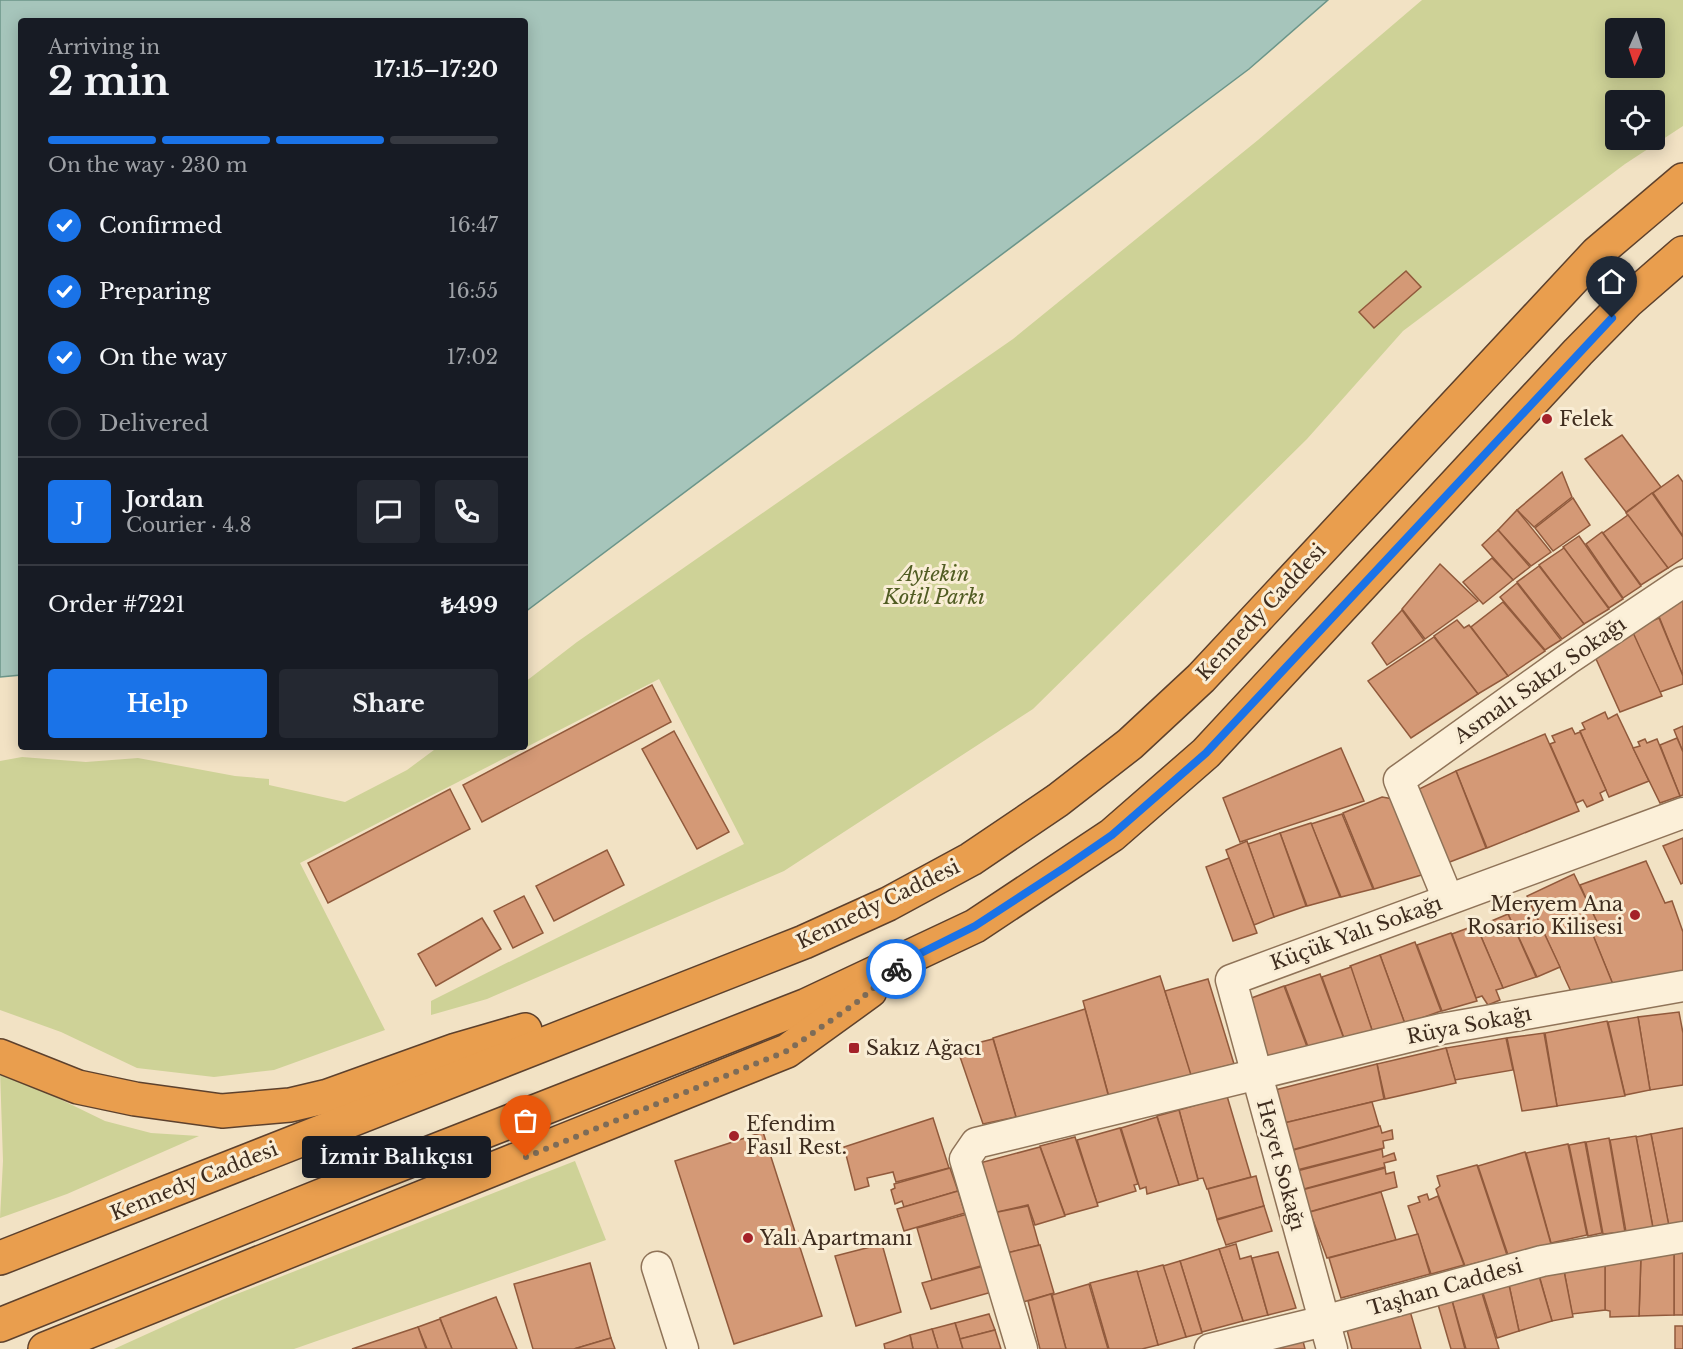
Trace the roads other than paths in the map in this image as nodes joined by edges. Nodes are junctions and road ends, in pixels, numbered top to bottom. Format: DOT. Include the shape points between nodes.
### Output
graph roads {
  1 [pos="1683,180"];
  2 [pos="1683,253"];
  3 [pos="1683,582"];
  4 [pos="1683,813"];
  5 [pos="1448,899"];
  6 [pos="905,961"];
  7 [pos="1231,980"];
  8 [pos="1683,986"];
  9 [pos="658,999"];
  10 [pos="0,1056"];
  11 [pos="1256,1074"];
  12 [pos="1683,1237"];
  13 [pos="0,1258"];
  14 [pos="657,1267"];
  15 [pos="0,1325"];
  16 [pos="1328,1335"];
  17 [pos="45,1349"];
  18 [pos="683,1349"];
  19 [pos="1022,1349"];
  20 [pos="1210,1349"];
  1 -- 9 [label="highway, Kennedy Caddesi" via="1597,253 1201,678 1130,744 1058,800 971,859 888,904 804,942"];
  2 -- 6 [label="highway" via="1578,352 1206,753 1112,835 975,926"];
  3 -- 5 [label="street, Asmalı Sakız Sokağı" via="1398,780"];
  4 -- 5 [label="street, Küçük Yalı Sokağı"];
  5 -- 7 [label="street, Küçük Yalı Sokağı"];
  6 -- 15 [label="highway" via="807,1005"];
  6 -- 17 [label="highway" via="856,1003 787,1051"];
  7 -- 11 [label="street, Heyet Sokağı"];
  8 -- 11 [label="street, Rüya Sokağı" via="1440,1029"];
  9 -- 10 [label="highway" via="590,1011 467,1047 328,1096 290,1105 222,1111 78,1087"];
  9 -- 13 [label="highway, Kennedy Caddesi"];
  11 -- 16 [label="street, Heyet Sokağı"];
  11 -- 19 [label="street, Rüya Sokağı" via="976,1143 965,1159"];
  12 -- 16 [label="street, Taşhan Caddesi" via="1542,1261"];
  14 -- 18 [label="street"];
  16 -- 20 [label="street, Taşhan Caddesi"];
}
